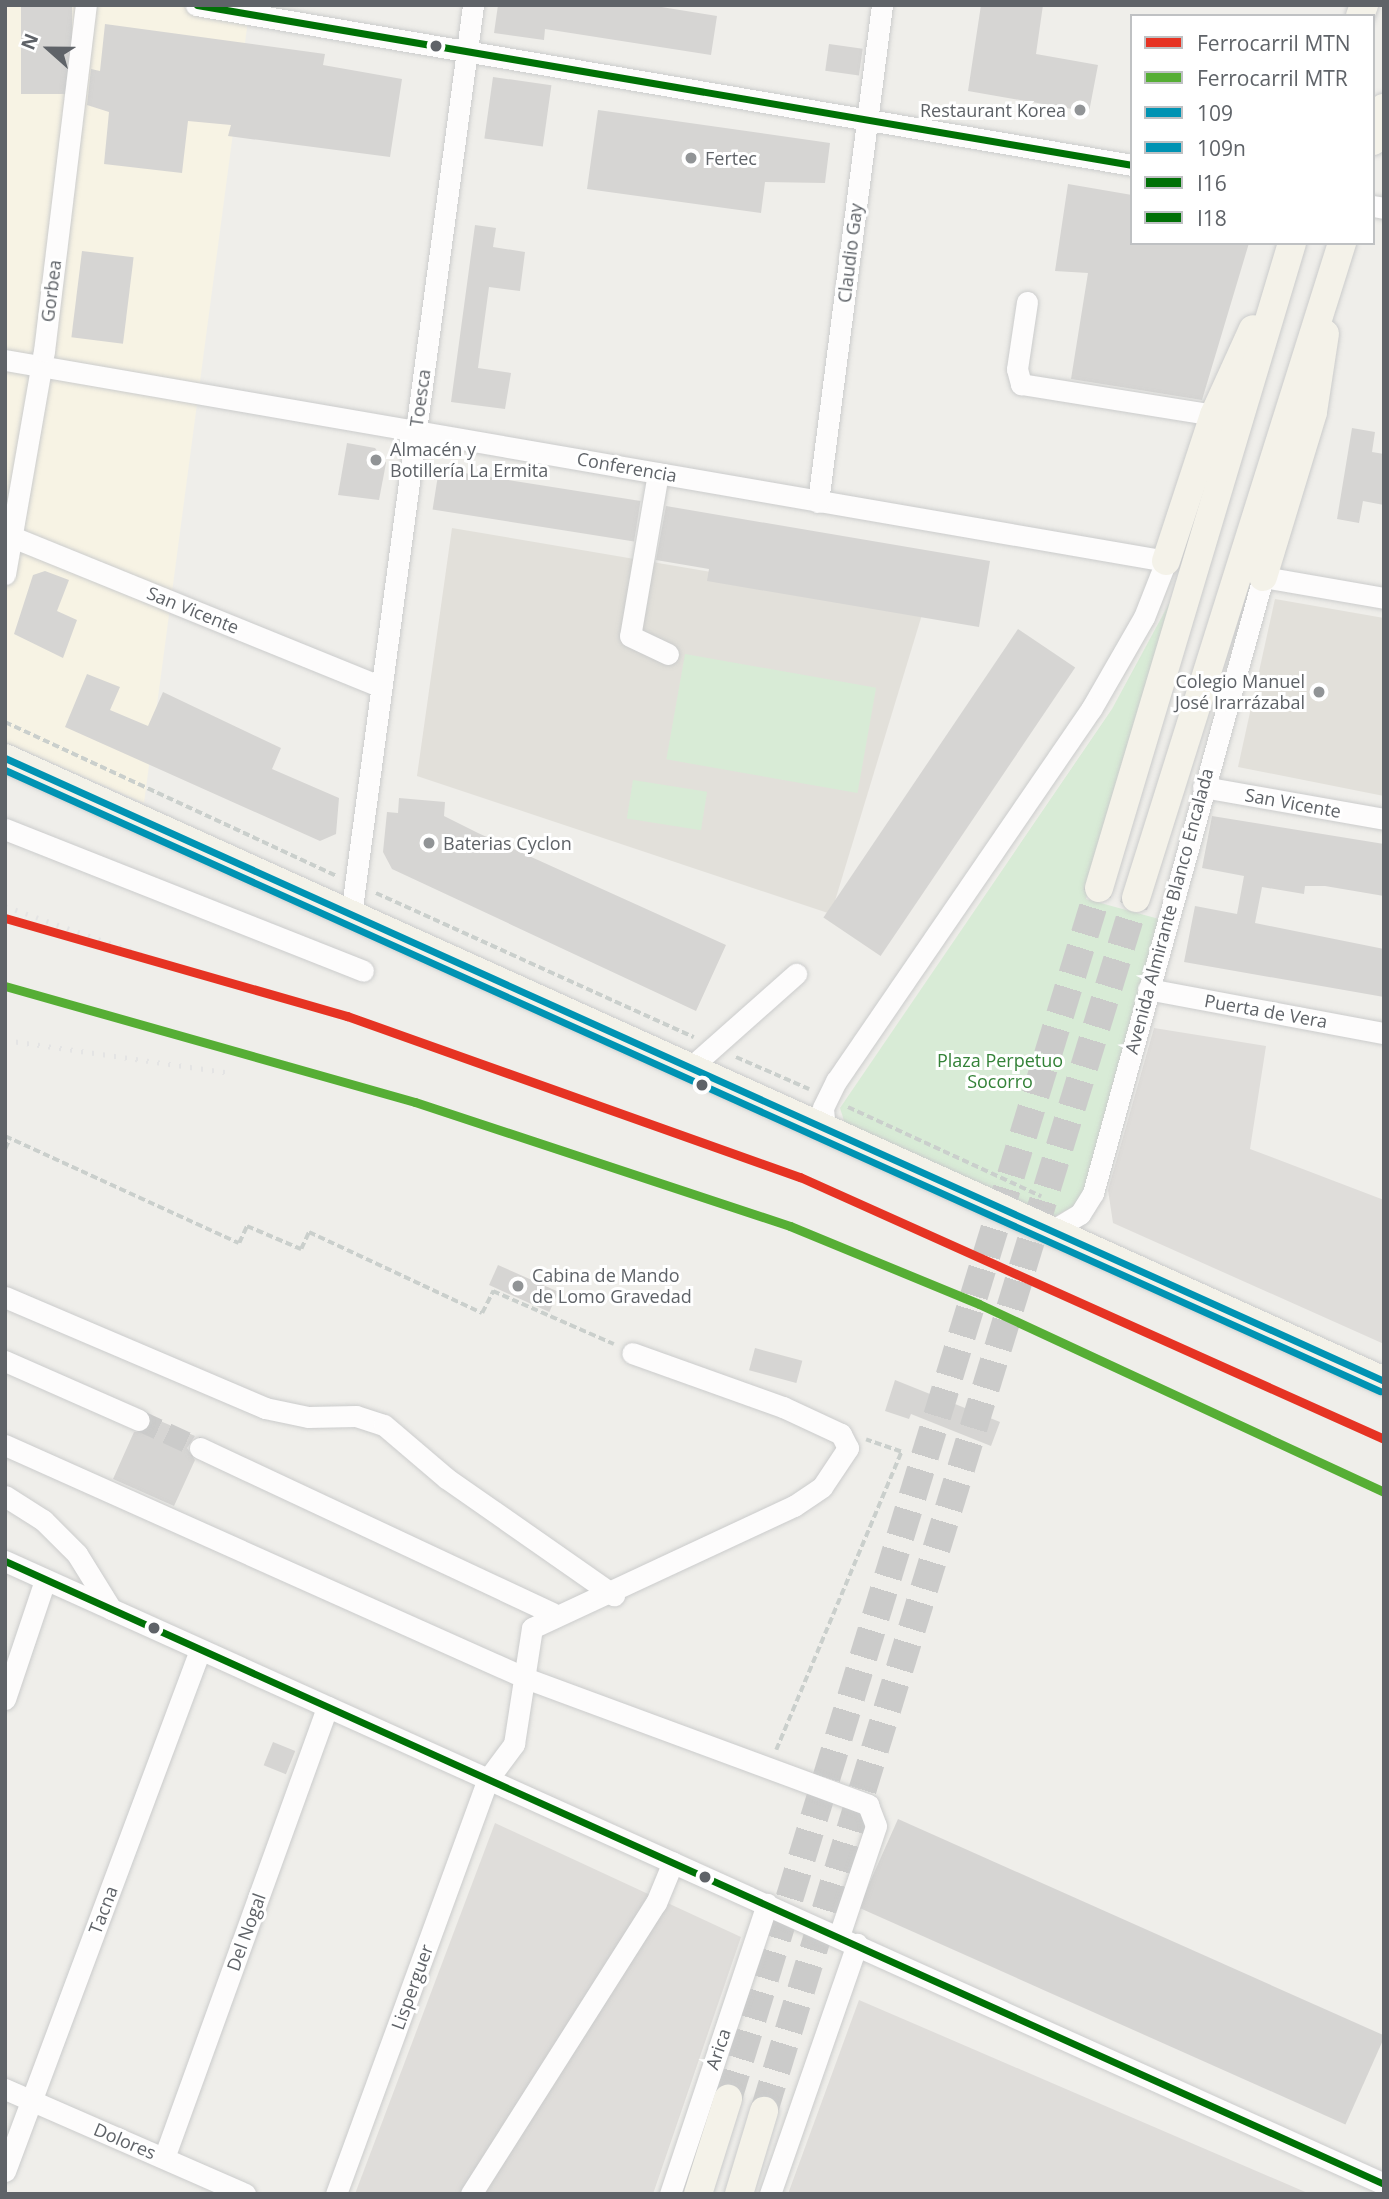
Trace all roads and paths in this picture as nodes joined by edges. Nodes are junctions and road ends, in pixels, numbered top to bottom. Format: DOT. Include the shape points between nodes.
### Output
graph roads {
  1 [pos="86,5"];
  2 [pos="196,5"];
  3 [pos="473,5"];
  4 [pos="882,5"];
  5 [pos="467,51"];
  6 [pos="1384,108"];
  7 [pos="867,120"];
  8 [pos="1375,135"];
  9 [pos="1130,166"];
  10 [pos="1291,245"];
  11 [pos="1341,245"];
  12 [pos="1278,288"];
  13 [pos="1327,292"];
  14 [pos="1027,302"];
  15 [pos="5,360"];
  16 [pos="41,366"];
  17 [pos="1214,415"];
  18 [pos="416,429"];
  19 [pos="658,473"];
  20 [pos="818,502"];
  21 [pos="10,536"];
  22 [pos="1166,561"];
  23 [pos="5,574"];
  24 [pos="1264,577"];
  25 [pos="1384,598"];
  26 [pos="668,654"];
  27 [pos="381,687"];
  28 [pos="5,758"];
  29 [pos="1203,787"];
  30 [pos="1384,819"];
  31 [pos="5,829"];
  32 [pos="1099,888"];
  33 [pos="1136,898"];
  34 [pos="351,915"];
  35 [pos="363,971"];
  36 [pos="796,974"];
  37 [pos="1148,989"];
  38 [pos="1384,1033"];
  39 [pos="690,1068"];
  40 [pos="825,1129"];
  41 [pos="5,1136"];
  42 [pos="10,1138"];
  43 [pos="5,1149"];
  44 [pos="1055,1229"];
  45 [pos="5,1297"];
  46 [pos="632,1353"];
  47 [pos="5,1361"];
  48 [pos="1384,1381"];
  49 [pos="139,1420"];
  50 [pos="846,1437"];
  51 [pos="5,1445"];
  52 [pos="200,1448"];
  53 [pos="5,1496"];
  54 [pos="5,1561"];
  55 [pos="45,1580"];
  56 [pos="614,1595"];
  57 [pos="111,1609"];
  58 [pos="552,1613"];
  59 [pos="200,1650"];
  60 [pos="528,1679"];
  61 [pos="5,1699"];
  62 [pos="327,1707"];
  63 [pos="770,1765"];
  64 [pos="488,1779"];
  65 [pos="673,1862"];
  66 [pos="767,1904"];
  67 [pos="848,1940"];
  68 [pos="5,2089"];
  69 [pos="728,2099"];
  70 [pos="32,2100"];
  71 [pos="764,2111"];
  72 [pos="164,2158"];
  73 [pos="5,2171"];
  74 [pos="1384,2184"];
  75 [pos="245,2194"];
  76 [pos="336,2194"];
  77 [pos="471,2194"];
  78 [pos="670,2194"];
  79 [pos="698,2194"];
  80 [pos="739,2194"];
  81 [pos="770,2194"];
  1 -- 16 [label="street, Gorbea"];
  2 -- 5 [label="street"];
  3 -- 5 [label="street, Toesca"];
  4 -- 7 [label="street, Claudio Gay"];
  5 -- 7 [label="street"];
  5 -- 18 [label="street, Toesca"];
  6 -- 8 [label="main road"];
  7 -- 9 [label="street"];
  7 -- 20 [label="street, Claudio Gay"];
  10 -- 12 [label="main road"];
  11 -- 13 [label="main road, Avenida Almirante Blanco Encalada"];
  12 -- 17 [label="main road"];
  12 -- 32 [label="main road"];
  13 -- 24 [label="main road" via="1313,412"];
  13 -- 33 [label="main road, Avenida Almirante Blanco Encalada"];
  14 -- 17 [label="street" via="1017,369 1021,384"];
  15 -- 16 [label="street, Conferencia"];
  16 -- 18 [label="street, Conferencia"];
  16 -- 21 [label="street, Gorbea"];
  17 -- 22 [label="main road"];
  18 -- 19 [label="street, Conferencia"];
  18 -- 27 [label="street, Toesca"];
  19 -- 20 [label="street, Conferencia"];
  19 -- 26 [label="street" via="630,636"];
  20 -- 22 [label="street, Conferencia"];
  21 -- 23 [label="street, Gorbea"];
  21 -- 27 [label="street, San Vicente"];
  22 -- 40 [label="street" via="1144,617 1091,709 836,1081 823,1108"];
  24 -- 25 [label="street"];
  24 -- 29 [label="street, Avenida Almirante Blanco Encalada"];
  27 -- 34 [label="street, Toesca"];
  28 -- 34 [label="main road"];
  29 -- 30 [label="street, San Vicente"];
  29 -- 37 [label="street, Avenida Almirante Blanco Encalada"];
  31 -- 35 [label="street"];
  34 -- 39 [label="main road"];
  36 -- 39 [label="street"];
  37 -- 38 [label="street, Puerta de Vera"];
  37 -- 44 [label="street, Avenida Almirante Blanco Encalada" via="1093,1193 1080,1214"];
  39 -- 40 [label="main road"];
  40 -- 44 [label="main road"];
  41 -- 42 [label="path"];
  42 -- 43 [label="path"];
  42 -- 46 [label="path" via="239,1243 247,1226 301,1249 309,1232 482,1313 494,1291"];
  44 -- 48 [label="main road"];
  45 -- 56 [label="street" via="265,1408 308,1418 356,1416 384,1425 446,1478"];
  46 -- 50 [label="street"];
  47 -- 49 [label="street"];
  50 -- 56 [label="street" via="841,1462 812,1495"];
  50 -- 63 [label="path" via="901,1452"];
  51 -- 60 [label="street"];
  52 -- 58 [label="street"];
  53 -- 57 [label="street" via="43,1520 77,1554"];
  54 -- 55 [label="street"];
  55 -- 57 [label="street"];
  55 -- 61 [label="street"];
  56 -- 58 [label="street"];
  57 -- 59 [label="street"];
  58 -- 60 [label="street, Lisperguer" via="528,1636"];
  59 -- 62 [label="street"];
  59 -- 70 [label="street, Tacna"];
  60 -- 63 [label="street"];
  60 -- 64 [label="street, Lisperguer" via="514,1744"];
  62 -- 64 [label="street"];
  62 -- 72 [label="street, Del Nogal"];
  63 -- 67 [label="street" via="868,1805 877,1816"];
  64 -- 65 [label="street"];
  64 -- 76 [label="street, Lisperguer"];
  65 -- 66 [label="street"];
  65 -- 77 [label="street" via="656,1903"];
  66 -- 67 [label="street"];
  66 -- 78 [label="street, Arica"];
  67 -- 74 [label="street"];
  67 -- 81 [label="street"];
  68 -- 70 [label="street, Dolores"];
  69 -- 79 [label="main road"];
  70 -- 72 [label="street, Dolores"];
  70 -- 73 [label="street, Tacna"];
  71 -- 80 [label="main road"];
  72 -- 75 [label="street, Dolores"];
}
